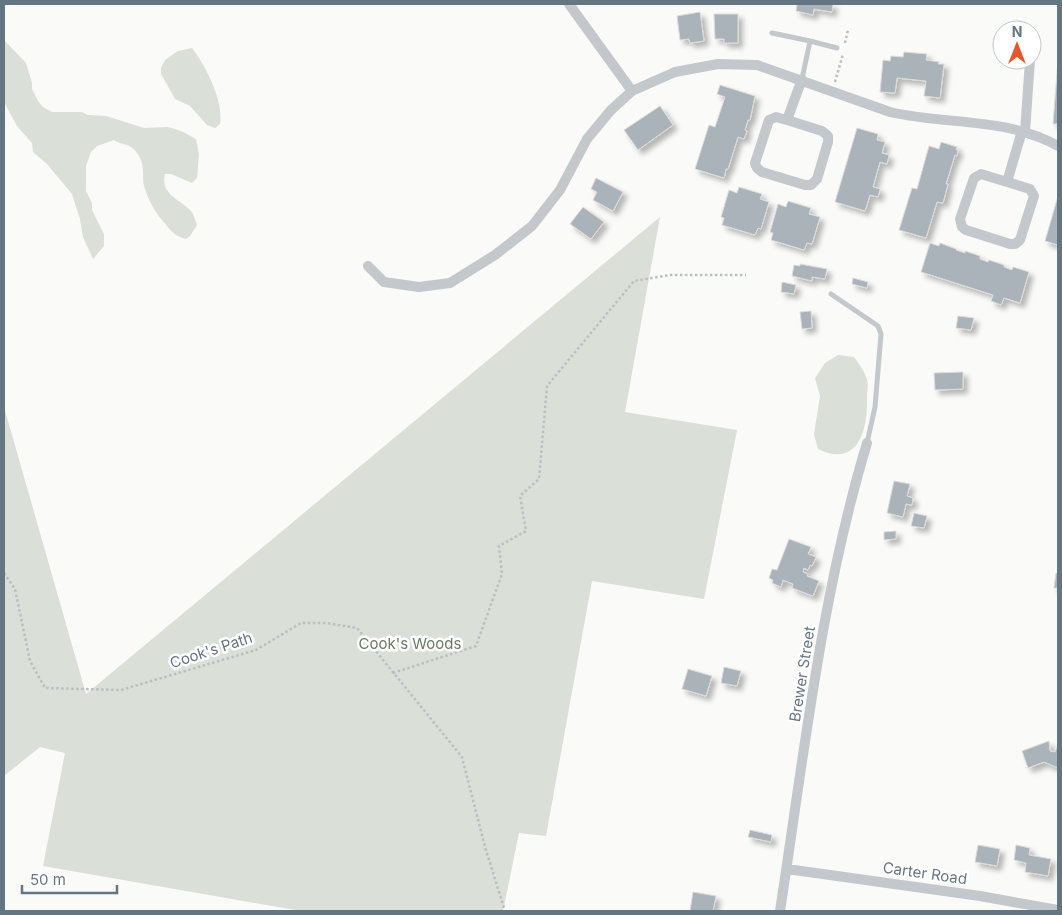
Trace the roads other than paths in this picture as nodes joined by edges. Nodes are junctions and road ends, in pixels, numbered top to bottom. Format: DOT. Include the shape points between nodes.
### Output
graph roads {
  1 [pos="569,4"];
  2 [pos="772,33"];
  3 [pos="810,42"];
  4 [pos="836,48"];
  5 [pos="1029,70"];
  6 [pos="802,79"];
  7 [pos="632,91"];
  8 [pos="787,120"];
  9 [pos="1023,132"];
  10 [pos="1058,146"];
  11 [pos="1007,182"];
  12 [pos="368,266"];
  13 [pos="831,294"];
  14 [pos="867,443"];
  15 [pos="787,869"];
  16 [pos="1058,910"];
  17 [pos="780,911"];
  1 -- 7 [label="street"];
  2 -- 3 [label="lane"];
  3 -- 4 [label="lane"];
  3 -- 6 [label="lane"];
  5 -- 9 [label="street"];
  6 -- 7 [label="street" via="757,65 718,64 675,72"];
  6 -- 8 [label="street"];
  6 -- 9 [label="street" via="868,105 901,114"];
  7 -- 12 [label="street" via="587,139 560,190 532,226 495,255 450,282 420,287 384,282"];
  8 -- 8 [label="street" via="828,136 816,179 811,185 762,172 756,166 769,120 776,117"];
  9 -- 10 [label="street"];
  9 -- 11 [label="street"];
  11 -- 11 [label="street" via="1030,189 1034,196 1020,240 1010,244 962,227 960,219 974,178 981,174"];
  13 -- 14 [label="lane" via="878,326 881,334 875,407"];
  14 -- 15 [label="street, Brewer Street" via="846,520 821,641"];
  15 -- 16 [label="street, Carter Road"];
  15 -- 17 [label="street, Brewer Street"];
}
